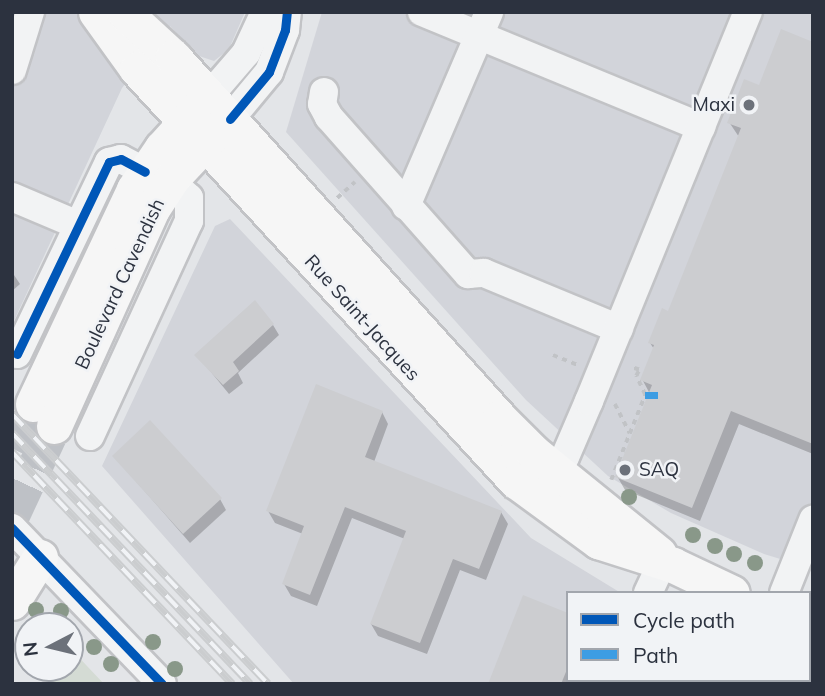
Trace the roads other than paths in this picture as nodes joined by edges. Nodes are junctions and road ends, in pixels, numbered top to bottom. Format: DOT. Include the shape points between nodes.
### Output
graph roads {
  1 [pos="28,12"];
  2 [pos="96,12"];
  3 [pos="124,12"];
  4 [pos="265,12"];
  5 [pos="287,12"];
  6 [pos="422,12"];
  7 [pos="748,12"];
  8 [pos="484,24"];
  9 [pos="12,44"];
  10 [pos="12,70"];
  11 [pos="324,92"];
  12 [pos="219,108"];
  13 [pos="701,127"];
  14 [pos="195,132"];
  15 [pos="157,177"];
  16 [pos="12,197"];
  17 [pos="406,206"];
  18 [pos="78,225"];
  19 [pos="619,329"];
  20 [pos="17,354"];
  21 [pos="44,415"];
  22 [pos="90,436"];
  23 [pos="545,483"];
  24 [pos="813,520"];
  25 [pos="26,542"];
  26 [pos="661,573"];
  27 [pos="725,591"];
  28 [pos="785,591"];
  29 [pos="12,602"];
  30 [pos="162,684"];
  1 -- 9 [label="street"];
  1 -- 10 [label="street"];
  2 -- 14 [label="main road, Rue Saint-Jacques" via="137,69"];
  3 -- 12 [label="main road, Rue Saint-Jacques"];
  4 -- 12 [label="street, Boulevard Cavendish"];
  5 -- 12 [label="street, Boulevard Cavendish" via="269,72"];
  6 -- 8 [label="street"];
  7 -- 13 [label="street"];
  8 -- 13 [label="street"];
  8 -- 17 [label="street"];
  11 -- 17 [label="street" via="321,104 329,117"];
  12 -- 14 [label="main road, Boulevard Cavendish"];
  12 -- 23 [label="main road, Rue Saint-Jacques" via="323,211"];
  13 -- 19 [label="street"];
  14 -- 15 [label="main road, Boulevard Cavendish"];
  14 -- 23 [label="main road, Rue Saint-Jacques" via="474,441"];
  15 -- 18 [label="street, Boulevard Cavendish" via="121,159 111,159"];
  15 -- 21 [label="main road, Boulevard Cavendish" via="134,244"];
  15 -- 22 [label="street" via="189,198 189,221"];
  16 -- 18 [label="street"];
  17 -- 19 [label="street" via="468,274 484,273"];
  18 -- 20 [label="street, Boulevard Cavendish"];
  19 -- 23 [label="street"];
  23 -- 26 [label="main road, Rue Saint-Jacques"];
  24 -- 28 [label="street"];
  25 -- 29 [label="main road"];
  25 -- 30 [label="street"];
  26 -- 27 [label="main road, Rue Saint-Jacques"];
}
